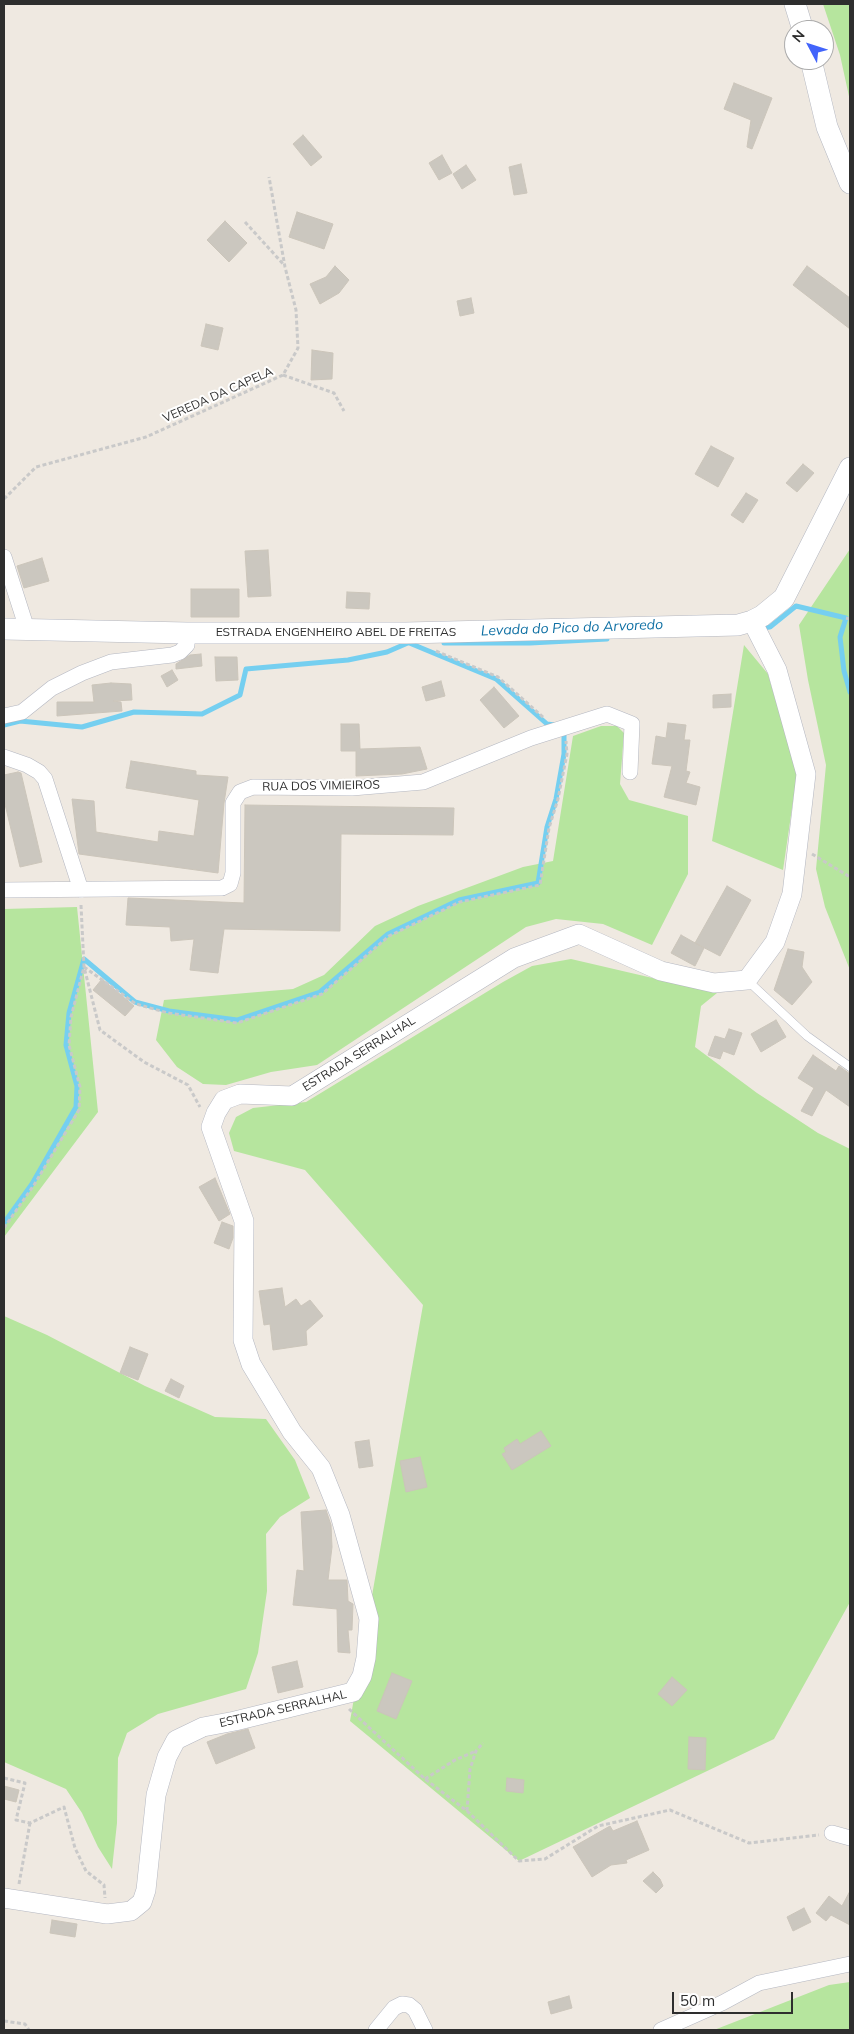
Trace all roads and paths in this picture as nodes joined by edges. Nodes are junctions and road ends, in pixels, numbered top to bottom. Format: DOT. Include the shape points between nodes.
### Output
graph roads {
  1 [pos="795,4"];
  2 [pos="800,20"];
  3 [pos="813,70"];
  4 [pos="270,176"];
  5 [pos="850,183"];
  6 [pos="245,222"];
  7 [pos="285,267"];
  8 [pos="283,375"];
  9 [pos="344,411"];
  10 [pos="850,468"];
  11 [pos="4,499"];
  12 [pos="4,557"];
  13 [pos="755,626"];
  14 [pos="4,629"];
  15 [pos="27,629"];
  16 [pos="187,633"];
  17 [pos="435,651"];
  18 [pos="4,716"];
  19 [pos="548,721"];
  20 [pos="566,735"];
  21 [pos="4,757"];
  22 [pos="630,772"];
  23 [pos="798,845"];
  24 [pos="850,876"];
  25 [pos="4,890"];
  26 [pos="81,890"];
  27 [pos="84,967"];
  28 [pos="747,980"];
  29 [pos="850,1067"];
  30 [pos="211,1127"];
  31 [pos="4,1228"];
  32 [pos="337,1697"];
  33 [pos="483,1744"];
  34 [pos="476,1751"];
  35 [pos="4,1778"];
  36 [pos="424,1779"];
  37 [pos="467,1811"];
  38 [pos="30,1823"];
  39 [pos="832,1833"];
  40 [pos="850,1838"];
  41 [pos="11,1894"];
  42 [pos="107,1914"];
  43 [pos="850,1964"];
  44 [pos="4,2021"];
  45 [pos="29,2030"];
  46 [pos="376,2030"];
  47 [pos="425,2030"];
  48 [pos="661,2030"];
  1 -- 2 [label="main road"];
  3 -- 5 [label="main road" via="827,127"];
  4 -- 7 [label="path, VEREDA DA CAPELA"];
  6 -- 7 [label="path"];
  7 -- 8 [label="path, VEREDA DA CAPELA" via="296,310 298,348"];
  8 -- 9 [label="path" via="334,393"];
  8 -- 11 [label="path, VEREDA DA CAPELA" via="146,437 36,466"];
  10 -- 13 [label="main road, ESTRADA ENGENHEIRO ABEL DE FREITAS" via="784,598"];
  12 -- 15 [label="street"];
  13 -- 16 [label="main road, ESTRADA ENGENHEIRO ABEL DE FREITAS"];
  13 -- 23 [label="street" via="777,670 806,774"];
  14 -- 15 [label="main road, ESTRADA ENGENHEIRO ABEL DE FREITAS"];
  15 -- 16 [label="main road, ESTRADA ENGENHEIRO ABEL DE FREITAS"];
  16 -- 18 [label="street" via="187,645 180,652 111,662 52,688 22,712"];
  17 -- 19 [label="path" via="498,677"];
  20 -- 27 [label="path" via="566,754 540,885 460,902 389,936 322,994 237,1023 168,1013 136,1004"];
  21 -- 26 [label="street" via="27,765 46,780"];
  22 -- 26 [label="street, RUA DOS VIMIEIROS" via="632,724 607,714 531,738 423,782 352,788 253,787 240,792 232,803 230,884 222,888"];
  23 -- 24 [label="path"];
  23 -- 28 [label="street" via="792,894 775,942"];
  25 -- 26 [label="street, RUA DOS VIMIEIROS"];
  26 -- 27 [label="path"];
  27 -- 30 [label="path" via="100,1030 144,1062 188,1085"];
  27 -- 31 [label="path" via="71,1017 69,1045 80,1087 79,1110"];
  28 -- 29 [label="lane" via="807,1036"];
  28 -- 30 [label="street, ESTRADA SERRALHAL" via="714,984 662,971 579,934 514,958 292,1096 240,1094 224,1100"];
  30 -- 32 [label="street, ESTRADA SERRALHAL" via="244,1221 243,1340 252,1364 292,1432 321,1468 340,1515 369,1619 362,1676 353,1692"];
  32 -- 36 [label="path"];
  32 -- 42 [label="street, ESTRADA SERRALHAL" via="203,1727 176,1740 166,1757 156,1795 142,1902 131,1911"];
  33 -- 34 [label="path"];
  34 -- 36 [label="path"];
  34 -- 37 [label="path" via="470,1769"];
  35 -- 38 [label="path" via="25,1783 16,1820"];
  36 -- 37 [label="path"];
  37 -- 39 [label="path" via="519,1861 545,1859 598,1826 670,1810 749,1843"];
  38 -- 41 [label="path"];
  38 -- 42 [label="path" via="64,1807 75,1848 86,1871 104,1886"];
  39 -- 40 [label="street"];
  41 -- 42 [label="street, ESTRADA SERRALHAL"];
  43 -- 48 [label="street" via="759,1983"];
  44 -- 45 [label="path" via="24,2024"];
  46 -- 47 [label="street" via="394,2008 402,2004 415,2010"];
}
